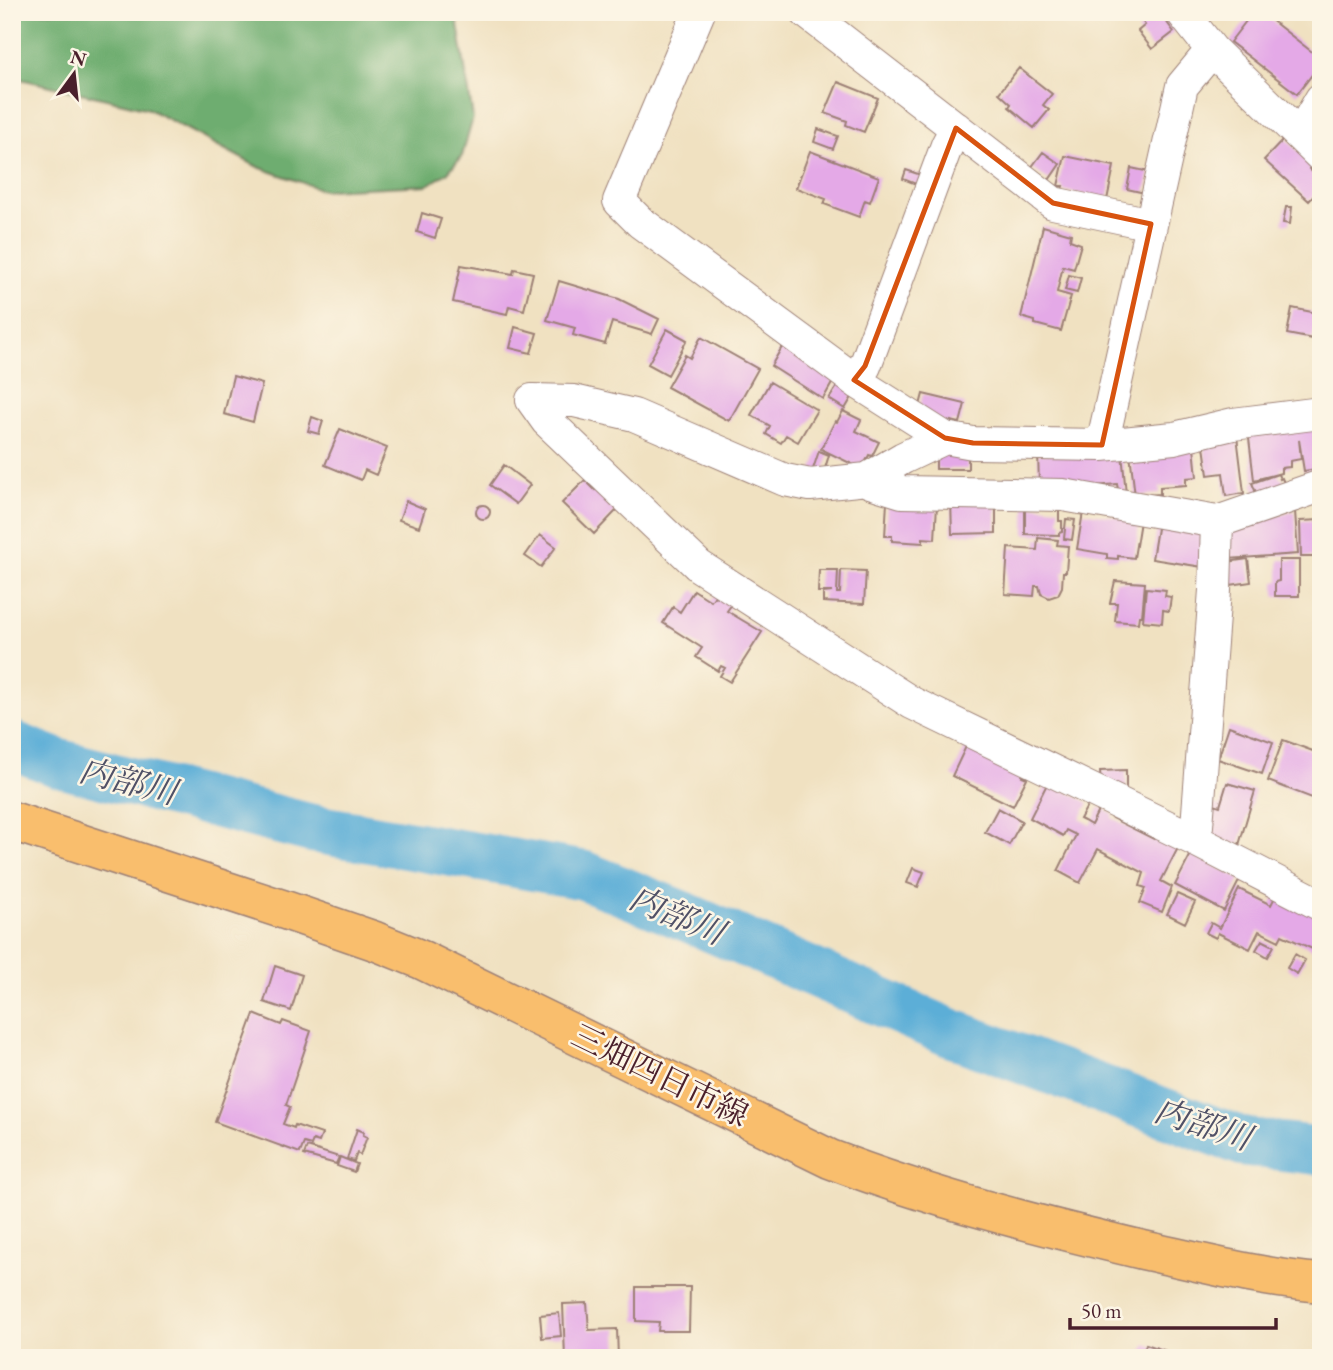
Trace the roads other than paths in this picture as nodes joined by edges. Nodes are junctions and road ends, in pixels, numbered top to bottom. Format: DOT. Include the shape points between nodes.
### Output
graph roads {
  1 [pos="699,12"];
  2 [pos="806,12"];
  3 [pos="1182,12"];
  4 [pos="1212,50"];
  5 [pos="1321,99"];
  6 [pos="956,128"];
  7 [pos="1310,145"];
  8 [pos="1151,224"];
  9 [pos="854,380"];
  10 [pos="1321,412"];
  11 [pos="945,438"];
  12 [pos="1032,444"];
  13 [pos="1102,445"];
  14 [pos="867,479"];
  15 [pos="1321,486"];
  16 [pos="1033,494"];
  17 [pos="1217,522"];
  18 [pos="12,821"];
  19 [pos="1192,839"];
  20 [pos="1321,905"];
  21 [pos="1321,1283"];
  1 -- 9 [label="street" via="619,201 640,222"];
  2 -- 6 [label="street"];
  3 -- 4 [label="street"];
  4 -- 7 [label="street"];
  4 -- 8 [label="street" via="1182,86"];
  5 -- 7 [label="street"];
  6 -- 8 [label="street" via="1053,203"];
  6 -- 9 [label="street" via="865,366"];
  8 -- 13 [label="street"];
  9 -- 11 [label="street"];
  10 -- 13 [label="street" via="1233,424 1174,438"];
  11 -- 12 [label="street"];
  11 -- 14 [label="street"];
  12 -- 13 [label="street"];
  12 -- 16 [label="street"];
  14 -- 16 [label="street" via="902,492"];
  14 -- 19 [label="street" via="810,485 785,480 634,415 574,401 533,400 547,421 699,566 912,703"];
  15 -- 17 [label="street"];
  16 -- 17 [label="street" via="1063,495"];
  17 -- 19 [label="street" via="1197,826"];
  18 -- 21 [label="main road, 三畑四日市線" via="376,941 830,1159 892,1183 1242,1273"];
  19 -- 20 [label="street"];
}
